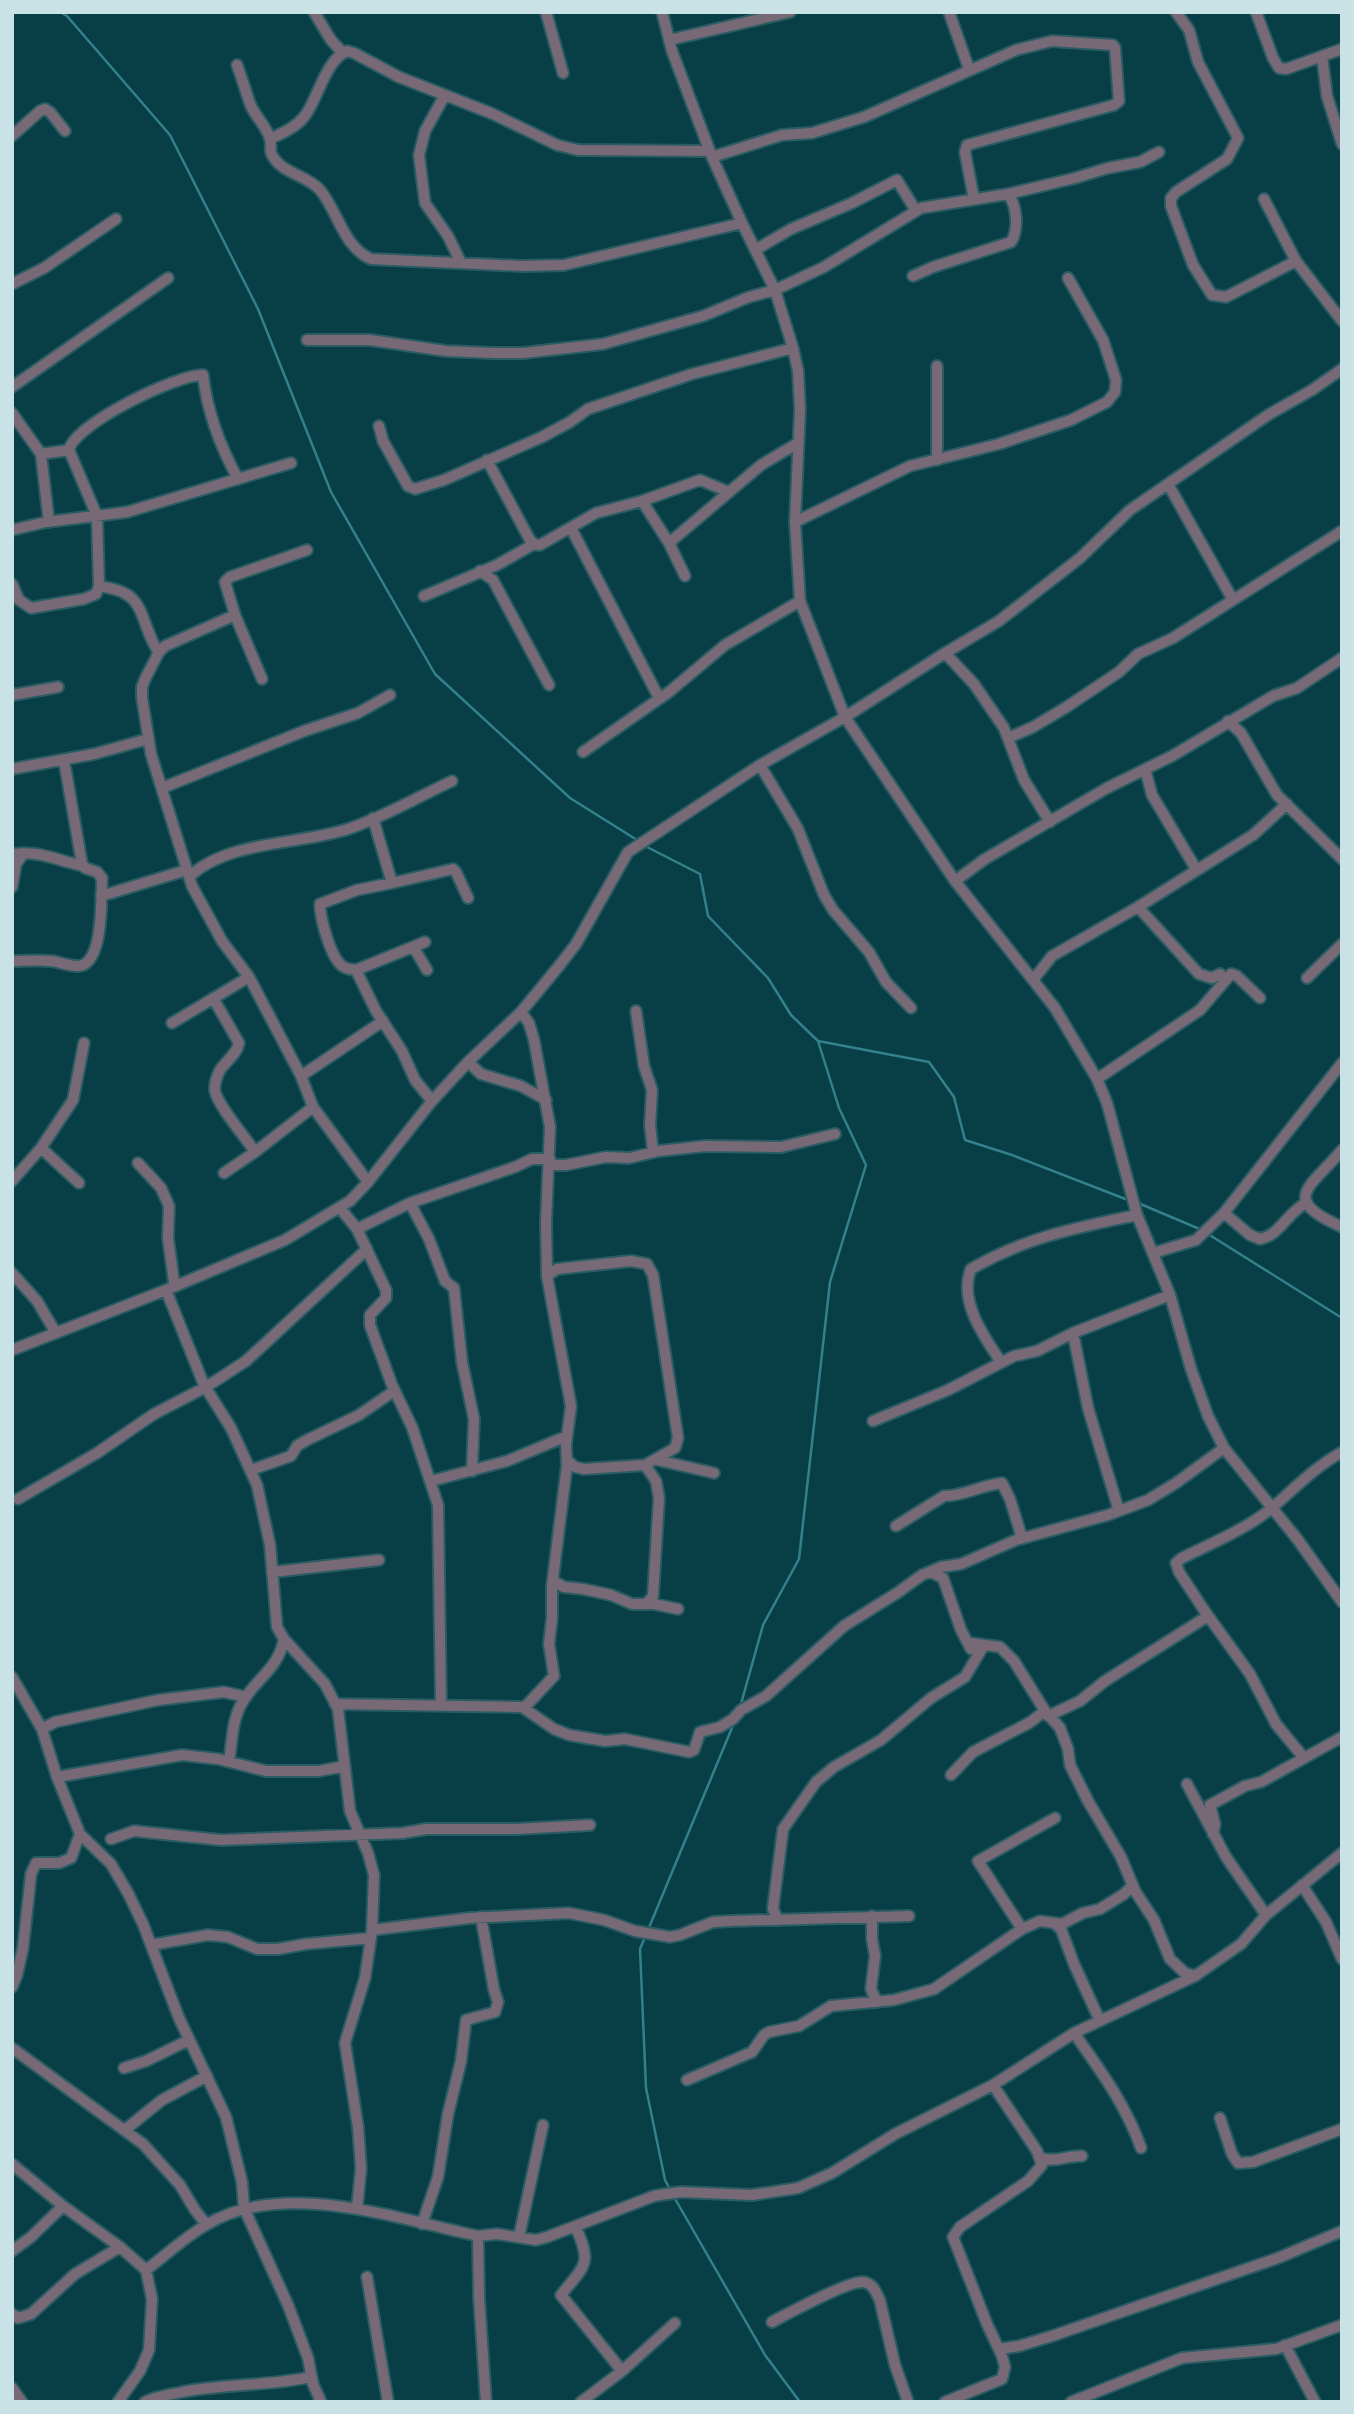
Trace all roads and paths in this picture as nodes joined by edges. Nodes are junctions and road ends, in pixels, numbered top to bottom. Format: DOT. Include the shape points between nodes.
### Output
graph roads {
  1 [pos="314,12"];
  2 [pos="546,12"];
  3 [pos="662,12"];
  4 [pos="790,12"];
  5 [pos="1176,12"];
  6 [pos="1256,12"];
  7 [pos="953,13"];
  8 [pos="669,40"];
  9 [pos="1342,49"];
  10 [pos="342,52"];
  11 [pos="1322,56"];
  12 [pos="237,65"];
  13 [pos="969,69"];
  14 [pos="563,73"];
  15 [pos="445,95"];
  16 [pos="65,131"];
  17 [pos="12,136"];
  18 [pos="270,139"];
  19 [pos="1342,144"];
  20 [pos="1158,152"];
  21 [pos="711,154"];
  22 [pos="1008,194"];
  23 [pos="974,199"];
  24 [pos="1264,199"];
  25 [pos="916,211"];
  26 [pos="116,219"];
  27 [pos="742,223"];
  28 [pos="755,250"];
  29 [pos="1296,261"];
  30 [pos="461,263"];
  31 [pos="913,276"];
  32 [pos="168,278"];
  33 [pos="1068,278"];
  34 [pos="12,284"];
  35 [pos="775,290"];
  36 [pos="1342,321"];
  37 [pos="307,340"];
  38 [pos="793,348"];
  39 [pos="937,366"];
  40 [pos="1342,369"];
  41 [pos="12,387"];
  42 [pos="12,413"];
  43 [pos="379,426"];
  44 [pos="798,443"];
  45 [pos="69,450"];
  46 [pos="41,454"];
  47 [pos="487,460"];
  48 [pos="937,460"];
  49 [pos="291,463"];
  50 [pos="237,479"];
  51 [pos="1168,484"];
  52 [pos="729,492"];
  53 [pos="642,501"];
  54 [pos="97,516"];
  55 [pos="49,522"];
  56 [pos="795,522"];
  57 [pos="571,528"];
  58 [pos="12,530"];
  59 [pos="1342,531"];
  60 [pos="669,542"];
  61 [pos="534,544"];
  62 [pos="307,550"];
  63 [pos="480,571"];
  64 [pos="685,576"];
  65 [pos="12,584"];
  66 [pos="99,586"];
  67 [pos="424,596"];
  68 [pos="1233,600"];
  69 [pos="800,601"];
  70 [pos="235,615"];
  71 [pos="159,652"];
  72 [pos="945,653"];
  73 [pos="1342,658"];
  74 [pos="262,678"];
  75 [pos="550,685"];
  76 [pos="58,687"];
  77 [pos="12,695"];
  78 [pos="390,695"];
  79 [pos="659,698"];
  80 [pos="845,717"];
  81 [pos="1228,721"];
  82 [pos="1009,738"];
  83 [pos="148,739"];
  84 [pos="583,752"];
  85 [pos="64,760"];
  86 [pos="761,765"];
  87 [pos="12,769"];
  88 [pos="1145,769"];
  89 [pos="452,781"];
  90 [pos="162,788"];
  91 [pos="1287,804"];
  92 [pos="373,818"];
  93 [pos="1050,821"];
  94 [pos="18,853"];
  95 [pos="1342,859"];
  96 [pos="84,866"];
  97 [pos="187,869"];
  98 [pos="1196,869"];
  99 [pos="955,881"];
  100 [pos="392,883"];
  101 [pos="12,887"];
  102 [pos="101,896"];
  103 [pos="468,898"];
  104 [pos="1138,906"];
  105 [pos="1342,944"];
  106 [pos="12,961"];
  107 [pos="356,970"];
  108 [pos="427,970"];
  109 [pos="249,977"];
  110 [pos="1307,978"];
  111 [pos="1225,979"];
  112 [pos="1033,980"];
  113 [pos="213,998"];
  114 [pos="1260,998"];
  115 [pos="911,1008"];
  116 [pos="636,1011"];
  117 [pos="521,1012"];
  118 [pos="383,1021"];
  119 [pos="172,1023"];
  120 [pos="84,1043"];
  121 [pos="468,1062"];
  122 [pos="1342,1063"];
  123 [pos="301,1076"];
  124 [pos="1097,1079"];
  125 [pos="546,1100"];
  126 [pos="432,1101"];
  127 [pos="313,1107"];
  128 [pos="835,1134"];
  129 [pos="41,1148"];
  130 [pos="1342,1150"];
  131 [pos="255,1152"];
  132 [pos="653,1152"];
  133 [pos="550,1162"];
  134 [pos="138,1163"];
  135 [pos="224,1173"];
  136 [pos="12,1181"];
  137 [pos="368,1182"];
  138 [pos="79,1183"];
  139 [pos="410,1203"];
  140 [pos="1306,1203"];
  141 [pos="340,1208"];
  142 [pos="1224,1213"];
  143 [pos="1137,1215"];
  144 [pos="1342,1227"];
  145 [pos="358,1229"];
  146 [pos="367,1249"];
  147 [pos="1153,1253"];
  148 [pos="547,1262"];
  149 [pos="557,1269"];
  150 [pos="12,1273"];
  151 [pos="547,1276"];
  152 [pos="171,1288"];
  153 [pos="1170,1295"];
  154 [pos="56,1333"];
  155 [pos="1073,1333"];
  156 [pos="12,1350"];
  157 [pos="1001,1362"];
  158 [pos="206,1387"];
  159 [pos="394,1391"];
  160 [pos="873,1420"];
  161 [pos="563,1441"];
  162 [pos="1224,1448"];
  163 [pos="1342,1452"];
  164 [pos="567,1460"];
  165 [pos="657,1460"];
  166 [pos="645,1465"];
  167 [pos="251,1470"];
  168 [pos="472,1471"];
  169 [pos="715,1473"];
  170 [pos="431,1481"];
  171 [pos="18,1499"];
  172 [pos="1272,1508"];
  173 [pos="1119,1511"];
  174 [pos="896,1526"];
  175 [pos="1022,1538"];
  176 [pos="379,1560"];
  177 [pos="948,1566"];
  178 [pos="272,1572"];
  179 [pos="930,1572"];
  180 [pos="943,1578"];
  181 [pos="552,1581"];
  182 [pos="1342,1602"];
  183 [pos="646,1604"];
  184 [pos="678,1609"];
  185 [pos="1208,1616"];
  186 [pos="284,1639"];
  187 [pos="970,1643"];
  188 [pos="984,1645"];
  189 [pos="973,1661"];
  190 [pos="13,1682"];
  191 [pos="246,1697"];
  192 [pos="335,1704"];
  193 [pos="441,1704"];
  194 [pos="524,1708"];
  195 [pos="1047,1713"];
  196 [pos="42,1729"];
  197 [pos="1342,1737"];
  198 [pos="1304,1758"];
  199 [pos="229,1762"];
  200 [pos="345,1766"];
  201 [pos="951,1774"];
  202 [pos="57,1777"];
  203 [pos="1186,1784"];
  204 [pos="1055,1818"];
  205 [pos="590,1825"];
  206 [pos="80,1834"];
  207 [pos="1213,1834"];
  208 [pos="359,1835"];
  209 [pos="111,1839"];
  210 [pos="1342,1853"];
  211 [pos="1133,1885"];
  212 [pos="1302,1885"];
  213 [pos="1266,1915"];
  214 [pos="872,1916"];
  215 [pos="909,1916"];
  216 [pos="481,1917"];
  217 [pos="778,1920"];
  218 [pos="1060,1925"];
  219 [pos="1022,1929"];
  220 [pos="372,1934"];
  221 [pos="151,1945"];
  222 [pos="1342,1959"];
  223 [pos="1195,1976"];
  224 [pos="12,1987"];
  225 [pos="877,2002"];
  226 [pos="1100,2021"];
  227 [pos="1074,2033"];
  228 [pos="189,2039"];
  229 [pos="12,2048"];
  230 [pos="124,2068"];
  231 [pos="207,2076"];
  232 [pos="687,2080"];
  233 [pos="993,2085"];
  234 [pos="1220,2118"];
  235 [pos="543,2125"];
  236 [pos="126,2129"];
  237 [pos="1342,2129"];
  238 [pos="1141,2148"];
  239 [pos="1082,2156"];
  240 [pos="1041,2158"];
  241 [pos="15,2166"];
  242 [pos="12,2180"];
  243 [pos="64,2206"];
  244 [pos="244,2208"];
  245 [pos="358,2209"];
  246 [pos="206,2224"];
  247 [pos="422,2224"];
  248 [pos="575,2226"];
  249 [pos="1342,2231"];
  250 [pos="478,2236"];
  251 [pos="519,2237"];
  252 [pos="120,2247"];
  253 [pos="12,2251"];
  254 [pos="146,2270"];
  255 [pos="367,2277"];
  256 [pos="12,2314"];
  257 [pos="772,2322"];
  258 [pos="675,2323"];
  259 [pos="1342,2325"];
  260 [pos="1285,2346"];
  261 [pos="999,2349"];
  262 [pos="622,2371"];
  263 [pos="311,2377"];
  264 [pos="12,2388"];
  265 [pos="317,2398"];
  266 [pos="22,2402"];
  267 [pos="118,2402"];
  268 [pos="145,2402"];
  269 [pos="388,2402"];
  270 [pos="486,2402"];
  271 [pos="581,2402"];
  272 [pos="908,2402"];
  273 [pos="945,2402"];
  274 [pos="1071,2402"];
  275 [pos="1315,2402"];
  1 -- 10 [label="street"];
  2 -- 14 [label="street"];
  3 -- 8 [label="street"];
  4 -- 8 [label="street"];
  5 -- 29 [label="street" via="1189,30 1198,62 1238,138 1227,159 1171,198 1193,265 1212,295 1226,297"];
  6 -- 11 [label="street" via="1279,68"];
  7 -- 13 [label="street"];
  8 -- 21 [label="street"];
  9 -- 11 [label="street"];
  10 -- 15 [label="street" via="354,53"];
  10 -- 18 [label="street" via="305,116"];
  11 -- 19 [label="street" via="1327,96"];
  12 -- 18 [label="street" via="252,108"];
  13 -- 21 [label="street" via="864,117 813,133 782,135"];
  13 -- 23 [label="street" via="1052,41 1105,43 1115,48 1121,93 1114,105 967,145"];
  15 -- 21 [label="street" via="578,150"];
  15 -- 30 [label="street" via="425,131 419,155 425,203"];
  16 -- 17 [label="street" via="45,109"];
  18 -- 30 [label="street" via="278,163 321,191 362,255"];
  20 -- 22 [label="street" via="1140,162"];
  21 -- 27 [label="street"];
  22 -- 23 [label="street"];
  22 -- 31 [label="street" via="1015,206 1011,242"];
  23 -- 25 [label="street"];
  24 -- 29 [label="street"];
  25 -- 28 [label="street" via="897,180"];
  25 -- 35 [label="street" via="824,267"];
  26 -- 34 [label="street"];
  27 -- 28 [label="street"];
  27 -- 30 [label="street" via="564,265"];
  28 -- 35 [label="street"];
  29 -- 36 [label="street"];
  32 -- 41 [label="street"];
  33 -- 48 [label="street" via="1103,340 1116,380 1115,393 1071,420"];
  35 -- 37 [label="street" via="603,344 523,353 446,351 370,340"];
  35 -- 38 [label="street"];
  38 -- 44 [label="street" via="798,372"];
  38 -- 47 [label="street" via="692,374 588,409 550,433"];
  39 -- 48 [label="street"];
  40 -- 51 [label="street"];
  42 -- 46 [label="street"];
  43 -- 47 [label="street" via="408,486 415,489"];
  44 -- 52 [label="street"];
  44 -- 56 [label="street"];
  45 -- 46 [label="street"];
  45 -- 50 [label="street" via="76,435 104,416 185,377 203,374 219,437"];
  45 -- 54 [label="street"];
  46 -- 55 [label="street"];
  47 -- 61 [label="street"];
  48 -- 56 [label="street" via="900,470"];
  49 -- 50 [label="street"];
  50 -- 54 [label="street" via="127,512"];
  51 -- 68 [label="street"];
  51 -- 72 [label="street" via="1130,510 1080,558 999,621"];
  52 -- 53 [label="street" via="700,480"];
  52 -- 60 [label="street"];
  53 -- 57 [label="street" via="607,509"];
  53 -- 60 [label="street"];
  54 -- 55 [label="street"];
  54 -- 66 [label="street"];
  55 -- 58 [label="street"];
  56 -- 69 [label="street"];
  57 -- 61 [label="street"];
  57 -- 79 [label="street"];
  59 -- 68 [label="street"];
  60 -- 64 [label="street"];
  61 -- 63 [label="street"];
  62 -- 70 [label="street" via="226,579"];
  63 -- 67 [label="street"];
  63 -- 75 [label="street" via="492,580"];
  65 -- 66 [label="street" via="19,600 31,608 84,599 96,594"];
  66 -- 71 [label="street" via="132,598"];
  68 -- 82 [label="street" via="1138,654 1065,708"];
  69 -- 79 [label="street" via="725,645"];
  69 -- 80 [label="street"];
  70 -- 71 [label="street"];
  70 -- 74 [label="street"];
  71 -- 83 [label="street" via="142,687"];
  72 -- 80 [label="street"];
  72 -- 82 [label="street" via="974,684"];
  73 -- 81 [label="street" via="1297,688"];
  76 -- 77 [label="street"];
  78 -- 90 [label="street" via="358,713"];
  79 -- 84 [label="street"];
  80 -- 86 [label="street"];
  80 -- 99 [label="street"];
  81 -- 88 [label="street"];
  81 -- 91 [label="street" via="1241,733"];
  82 -- 93 [label="street" via="1024,780"];
  83 -- 85 [label="street"];
  83 -- 90 [label="street"];
  85 -- 87 [label="street"];
  85 -- 96 [label="street"];
  86 -- 115 [label="street" via="798,829 829,902 869,952 886,982"];
  86 -- 117 [label="street" via="628,852 576,944"];
  88 -- 93 [label="street"];
  88 -- 98 [label="street" via="1152,794"];
  89 -- 92 [label="street"];
  90 -- 97 [label="street"];
  91 -- 95 [label="street"];
  91 -- 98 [label="street" via="1253,835"];
  92 -- 97 [label="street" via="348,829"];
  92 -- 100 [label="street"];
  93 -- 99 [label="street"];
  94 -- 96 [label="street" via="43,853"];
  94 -- 101 [label="street"];
  96 -- 102 [label="street" via="101,875"];
  97 -- 102 [label="street"];
  97 -- 109 [label="street" via="202,907"];
  98 -- 104 [label="street"];
  99 -- 112 [label="street"];
  100 -- 103 [label="street" via="453,869"];
  100 -- 107 [label="street" via="320,904 338,962"];
  102 -- 106 [label="street" via="98,942 88,963"];
  104 -- 111 [label="street" via="1199,974 1212,978 1220,974"];
  104 -- 112 [label="street" via="1052,956"];
  105 -- 110 [label="street"];
  107 -- 108 [label="street" via="420,945"];
  107 -- 118 [label="street"];
  109 -- 113 [label="street"];
  109 -- 123 [label="street"];
  111 -- 114 [label="street" via="1234,974"];
  111 -- 124 [label="street" via="1200,1010"];
  112 -- 124 [label="street"];
  113 -- 119 [label="street"];
  113 -- 131 [label="street" via="239,1043 220,1070 215,1091"];
  116 -- 132 [label="street" via="652,1090"];
  117 -- 121 [label="street"];
  117 -- 125 [label="street" via="534,1040"];
  118 -- 123 [label="street"];
  118 -- 126 [label="street" via="415,1080"];
  120 -- 129 [label="street" via="73,1100"];
  121 -- 125 [label="street" via="481,1074 521,1086"];
  121 -- 126 [label="street"];
  122 -- 142 [label="street"];
  123 -- 127 [label="street"];
  124 -- 143 [label="street"];
  125 -- 133 [label="street"];
  126 -- 137 [label="street"];
  127 -- 131 [label="street"];
  127 -- 137 [label="street"];
  128 -- 132 [label="street" via="781,1147 705,1146"];
  129 -- 136 [label="street"];
  129 -- 138 [label="street"];
  130 -- 140 [label="street" via="1310,1186"];
  131 -- 135 [label="street"];
  132 -- 133 [label="street" via="566,1165"];
  133 -- 139 [label="street" via="526,1160"];
  133 -- 148 [label="street"];
  134 -- 152 [label="street" via="161,1188 169,1206"];
  137 -- 141 [label="street"];
  139 -- 145 [label="street"];
  139 -- 168 [label="street" via="445,1281 454,1288 474,1419"];
  140 -- 142 [label="street" via="1294,1209 1270,1236 1260,1239"];
  140 -- 144 [label="street" via="1314,1213"];
  141 -- 145 [label="street"];
  141 -- 152 [label="street" via="285,1240"];
  142 -- 147 [label="street" via="1198,1238"];
  143 -- 147 [label="street"];
  143 -- 157 [label="street" via="1040,1237 971,1269 972,1312"];
  145 -- 146 [label="street"];
  146 -- 158 [label="street" via="246,1362"];
  146 -- 159 [label="street" via="387,1295 369,1320"];
  147 -- 153 [label="street"];
  148 -- 149 [label="street"];
  148 -- 151 [label="street"];
  149 -- 151 [label="street"];
  149 -- 165 [label="street" via="631,1261 650,1269 678,1438 675,1448"];
  150 -- 154 [label="street" via="37,1301"];
  151 -- 161 [label="street" via="570,1394"];
  152 -- 154 [label="street"];
  152 -- 158 [label="street"];
  153 -- 155 [label="street"];
  153 -- 162 [label="street" via="1191,1369"];
  154 -- 156 [label="street"];
  155 -- 157 [label="street"];
  155 -- 173 [label="street" via="1088,1408"];
  157 -- 160 [label="street" via="948,1390"];
  158 -- 167 [label="street"];
  158 -- 171 [label="street"];
  159 -- 167 [label="street" via="365,1412 297,1446 291,1456"];
  159 -- 170 [label="street"];
  161 -- 164 [label="street"];
  161 -- 168 [label="street"];
  162 -- 172 [label="street"];
  162 -- 173 [label="street" via="1159,1494"];
  163 -- 172 [label="street" via="1310,1472"];
  164 -- 166 [label="street" via="584,1469"];
  164 -- 181 [label="street"];
  165 -- 166 [label="street"];
  165 -- 169 [label="street"];
  166 -- 183 [label="street" via="659,1498 653,1595"];
  167 -- 178 [label="street"];
  168 -- 170 [label="street"];
  170 -- 193 [label="street" via="440,1528"];
  172 -- 182 [label="street"];
  172 -- 185 [label="street" via="1177,1563"];
  173 -- 175 [label="street"];
  174 -- 175 [label="street" via="944,1496 1002,1483"];
  175 -- 177 [label="street"];
  176 -- 178 [label="street"];
  177 -- 179 [label="street"];
  177 -- 180 [label="street"];
  178 -- 186 [label="street" via="277,1628"];
  179 -- 180 [label="street"];
  179 -- 194 [label="street" via="844,1626 766,1696 733,1719 700,1732 694,1750 569,1735"];
  180 -- 187 [label="street"];
  181 -- 183 [label="street"];
  181 -- 194 [label="street" via="549,1644 554,1676"];
  183 -- 184 [label="street"];
  185 -- 195 [label="street" via="1080,1701"];
  185 -- 198 [label="street" via="1250,1675 1276,1724"];
  186 -- 191 [label="street" via="281,1654"];
  186 -- 192 [label="street" via="325,1684"];
  187 -- 188 [label="street"];
  187 -- 189 [label="street"];
  188 -- 189 [label="street"];
  188 -- 195 [label="street" via="994,1645 1014,1661"];
  189 -- 217 [label="street" via="965,1676 816,1782 783,1829 774,1900"];
  190 -- 196 [label="street"];
  191 -- 196 [label="street" via="224,1692 158,1700 55,1722"];
  191 -- 199 [label="street" via="236,1718"];
  192 -- 193 [label="street"];
  192 -- 200 [label="street"];
  193 -- 194 [label="street"];
  195 -- 201 [label="street" via="973,1752"];
  195 -- 211 [label="street" via="1060,1728 1070,1765"];
  196 -- 202 [label="street"];
  197 -- 198 [label="street"];
  198 -- 207 [label="street" via="1210,1805"];
  199 -- 200 [label="street" via="266,1770"];
  199 -- 202 [label="street" via="182,1755"];
  200 -- 208 [label="street" via="350,1811"];
  202 -- 206 [label="street"];
  203 -- 207 [label="street"];
  204 -- 219 [label="street" via="978,1861"];
  205 -- 208 [label="street"];
  206 -- 221 [label="street" via="119,1875"];
  206 -- 224 [label="street" via="71,1858 36,1863 31,1874 20,1961"];
  207 -- 213 [label="street"];
  208 -- 209 [label="street" via="221,1840 134,1831"];
  208 -- 220 [label="street" via="374,1875"];
  210 -- 212 [label="street"];
  211 -- 218 [label="street" via="1100,1909"];
  211 -- 223 [label="street" via="1170,1959"];
  212 -- 213 [label="street"];
  212 -- 222 [label="street" via="1326,1922"];
  213 -- 223 [label="street" via="1241,1944"];
  214 -- 215 [label="street"];
  214 -- 217 [label="street"];
  214 -- 225 [label="street" via="875,1955 871,1989"];
  216 -- 217 [label="street" via="569,1913 670,1937 713,1922"];
  216 -- 220 [label="street"];
  216 -- 247 [label="street" via="498,2002 495,2012 466,2021 438,2177"];
  218 -- 219 [label="street" via="1040,1921"];
  218 -- 226 [label="street"];
  219 -- 225 [label="street" via="934,1989"];
  220 -- 221 [label="street" via="278,1949 257,1949 228,1937 208,1935"];
  220 -- 245 [label="street" via="363,1992 345,2043 358,2127"];
  221 -- 228 [label="street"];
  223 -- 226 [label="street"];
  225 -- 232 [label="street" via="831,2007 799,2026 769,2032 752,2052"];
  226 -- 227 [label="street"];
  227 -- 233 [label="street"];
  227 -- 238 [label="street" via="1107,2079"];
  228 -- 230 [label="street"];
  228 -- 231 [label="street"];
  229 -- 236 [label="street"];
  231 -- 236 [label="street" via="162,2100"];
  231 -- 244 [label="street" via="234,2145"];
  233 -- 240 [label="street"];
  233 -- 248 [label="street" via="798,2188 752,2195 681,2192 654,2196"];
  234 -- 237 [label="street" via="1238,2163 1253,2162"];
  235 -- 251 [label="street"];
  236 -- 246 [label="street" via="161,2162"];
  239 -- 240 [label="street"];
  240 -- 261 [label="street" via="1042,2165 1028,2181 960,2227 953,2237"];
  241 -- 242 [label="street"];
  241 -- 243 [label="street"];
  243 -- 252 [label="street"];
  243 -- 253 [label="street"];
  244 -- 245 [label="street" via="290,2204"];
  244 -- 246 [label="street"];
  244 -- 263 [label="street" via="288,2305"];
  245 -- 247 [label="street"];
  246 -- 254 [label="street"];
  247 -- 250 [label="street"];
  248 -- 251 [label="street" via="536,2239"];
  248 -- 262 [label="street" via="586,2248 585,2267 561,2295"];
  249 -- 261 [label="street" via="1278,2258 1052,2336"];
  250 -- 251 [label="street"];
  250 -- 270 [label="street"];
  252 -- 254 [label="street"];
  252 -- 256 [label="street" via="75,2274 31,2314 18,2318"];
  254 -- 267 [label="street" via="152,2299 149,2350"];
  255 -- 269 [label="street"];
  257 -- 272 [label="street" via="825,2296 862,2282 869,2284 880,2301"];
  258 -- 262 [label="street"];
  259 -- 260 [label="street"];
  260 -- 274 [label="street" via="1182,2358"];
  260 -- 275 [label="street"];
  261 -- 273 [label="street" via="1005,2367 1002,2379"];
  262 -- 271 [label="street"];
  263 -- 265 [label="street"];
  263 -- 268 [label="street" via="197,2389"];
  264 -- 266 [label="street"];
}
